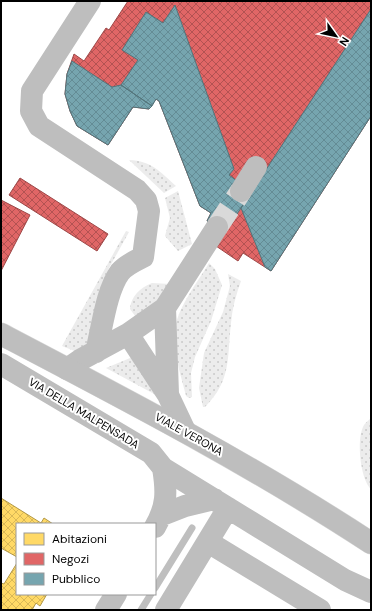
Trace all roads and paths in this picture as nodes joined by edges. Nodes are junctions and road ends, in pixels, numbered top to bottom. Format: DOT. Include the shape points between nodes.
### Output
graph roads {
  1 [pos="90,1"];
  2 [pos="256,167"];
  3 [pos="241,191"];
  4 [pos="217,227"];
  5 [pos="165,308"];
  6 [pos="1,334"];
  7 [pos="128,334"];
  8 [pos="96,352"];
  9 [pos="1,364"];
  10 [pos="67,369"];
  11 [pos="168,395"];
  12 [pos="185,431"];
  13 [pos="163,468"];
  14 [pos="221,504"];
  15 [pos="158,521"];
  16 [pos="208,542"];
  17 [pos="371,543"];
  18 [pos="371,592"];
  19 [pos="115,595"];
  20 [pos="106,610"];
  21 [pos="166,610"];
  22 [pos="320,610"];
  1 -- 8 [label="street" via="32,91 31,111 39,126 137,190 146,200 150,212 143,257 128,265 111,289"];
  2 -- 3 [label="street"];
  4 -- 5 [label="street"];
  5 -- 7 [label="street"];
  5 -- 11 [label="street"];
  6 -- 10 [label="street, VIALE VERONA"];
  7 -- 8 [label="street"];
  7 -- 11 [label="street"];
  8 -- 10 [label="street"];
  9 -- 13 [label="street, VIA DELLA MALPENSADA" via="151,453"];
  10 -- 12 [label="street, VIALE VERONA"];
  11 -- 12 [label="street"];
  12 -- 17 [label="street, VIALE VERONA" via="259,473"];
  13 -- 14 [label="street, VIA DELLA MALPENSADA"];
  13 -- 15 [label="street, VIA DELLA MALPENSADA" via="167,491"];
  14 -- 15 [label="street, VIA DELLA MALPENSADA" via="185,506"];
  14 -- 16 [label="street"];
  14 -- 18 [label="street, VIA DELLA MALPENSADA" via="345,580"];
  16 -- 21 [label="street"];
  16 -- 22 [label="street"];
  19 -- 20 [label="street"];
}
